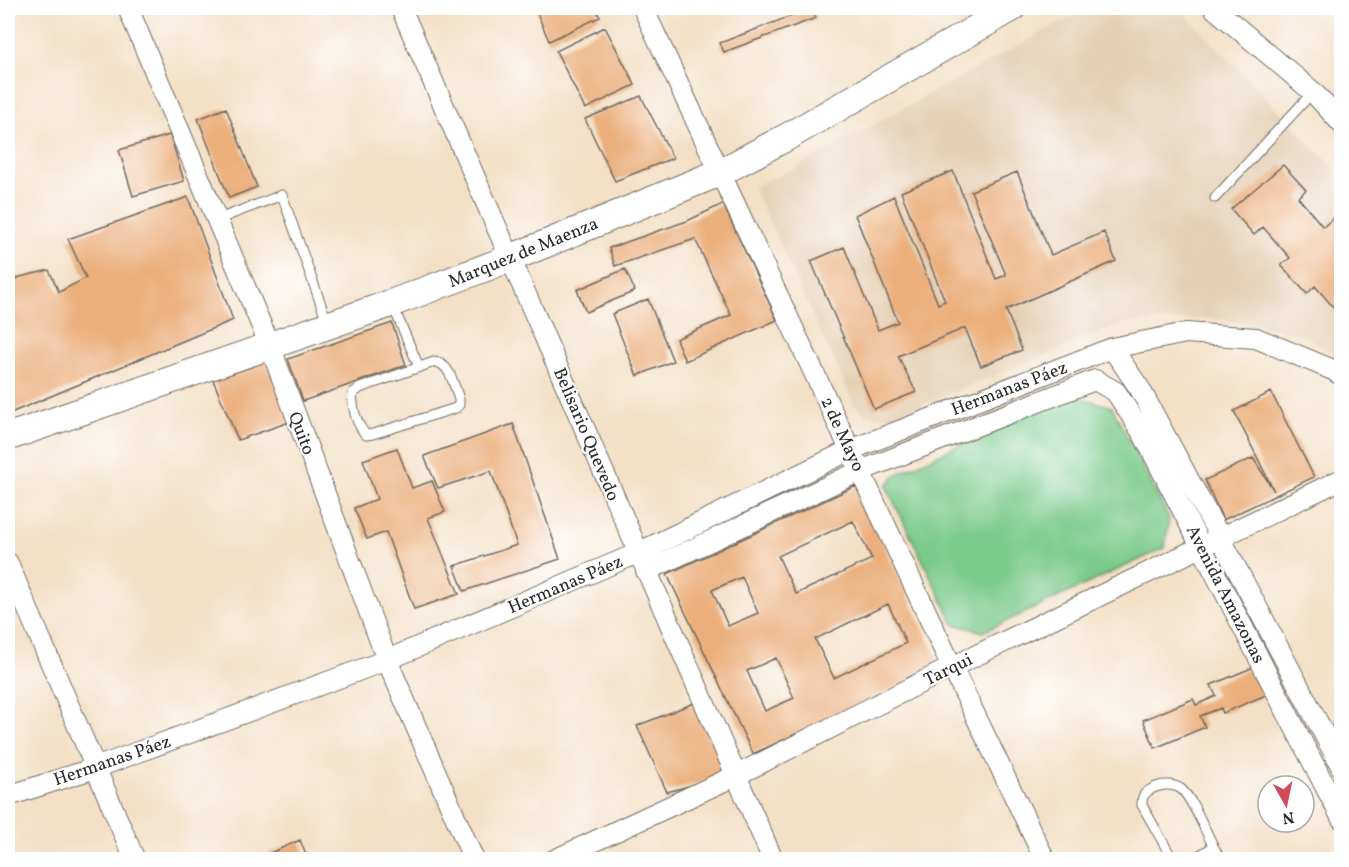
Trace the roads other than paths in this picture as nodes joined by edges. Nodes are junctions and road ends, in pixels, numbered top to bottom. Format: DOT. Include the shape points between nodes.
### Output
graph roads {
  1 [pos="128,8"];
  2 [pos="400,8"];
  3 [pos="643,8"];
  4 [pos="1214,8"];
  5 [pos="1007,9"];
  6 [pos="1313,92"];
  7 [pos="1341,124"];
  8 [pos="721,172"];
  9 [pos="1215,198"];
  10 [pos="216,220"];
  11 [pos="511,258"];
  12 [pos="392,303"];
  13 [pos="328,325"];
  14 [pos="270,346"];
  15 [pos="1112,348"];
  16 [pos="419,367"];
  17 [pos="1341,376"];
  18 [pos="1095,380"];
  19 [pos="8,437"];
  20 [pos="850,450"];
  21 [pos="860,471"];
  22 [pos="1341,479"];
  23 [pos="1221,539"];
  24 [pos="1201,546"];
  25 [pos="638,553"];
  26 [pos="8,563"];
  27 [pos="646,572"];
  28 [pos="387,660"];
  29 [pos="952,667"];
  30 [pos="95,768"];
  31 [pos="1341,768"];
  32 [pos="736,775"];
  33 [pos="8,796"];
  34 [pos="1341,819"];
  35 [pos="1212,847"];
  36 [pos="135,860"];
  37 [pos="474,860"];
  38 [pos="555,860"];
  39 [pos="773,860"];
  40 [pos="1045,860"];
  41 [pos="1173,860"];
  42 [pos="1191,860"];
  43 [pos="1221,860"];
  1 -- 10 [label="street, Quito"];
  2 -- 11 [label="street, Belisario Quevedo"];
  3 -- 8 [label="street, 2 de Mayo"];
  4 -- 6 [label="street"];
  5 -- 8 [label="street, Marquez de Maenza"];
  6 -- 7 [label="street"];
  6 -- 9 [label="lane"];
  8 -- 11 [label="street, Marquez de Maenza"];
  8 -- 20 [label="street, 2 de Mayo"];
  10 -- 13 [label="lane" via="282,195"];
  10 -- 14 [label="street, Quito"];
  11 -- 12 [label="street, Marquez de Maenza"];
  11 -- 25 [label="street, Belisario Quevedo"];
  12 -- 13 [label="street, Marquez de Maenza"];
  12 -- 16 [label="lane"];
  13 -- 14 [label="street, Marquez de Maenza"];
  14 -- 19 [label="street, Marquez de Maenza"];
  14 -- 28 [label="street, Quito"];
  15 -- 17 [label="street, Hermanas Páez" via="1186,333 1256,338"];
  15 -- 20 [label="street, Hermanas Páez"];
  15 -- 23 [label="street, Avenida Amazonas" via="1140,389"];
  16 -- 16 [label="lane" via="439,362 446,367 459,405 366,435 352,402 353,393"];
  18 -- 21 [label="street, Hermanas Páez"];
  18 -- 24 [label="street, Avenida Amazonas" via="1116,392 1143,434"];
  20 -- 21 [label="street, 2 de Mayo"];
  20 -- 25 [label="street, Hermanas Páez"];
  21 -- 27 [label="street, Hermanas Páez"];
  21 -- 29 [label="street, 2 de Mayo"];
  22 -- 23 [label="street, Tarqui"];
  23 -- 24 [label="street, Tarqui"];
  23 -- 31 [label="street, Avenida Amazonas"];
  24 -- 29 [label="street, Tarqui"];
  24 -- 34 [label="street, Avenida Amazonas"];
  25 -- 27 [label="street, Belisario Quevedo"];
  25 -- 28 [label="street, Hermanas Páez"];
  26 -- 30 [label="street"];
  27 -- 32 [label="street, Belisario Quevedo"];
  28 -- 30 [label="street, Hermanas Páez"];
  28 -- 37 [label="street, Quito"];
  29 -- 32 [label="street, Tarqui"];
  29 -- 40 [label="street, 2 de Mayo"];
  30 -- 33 [label="street, Hermanas Páez"];
  30 -- 36 [label="street"];
  32 -- 38 [label="street, Tarqui"];
  32 -- 39 [label="street, Belisario Quevedo"];
  35 -- 41 [label="lane" via="1182,790 1171,785 1154,788 1143,795 1142,805"];
  35 -- 42 [label="lane"];
  35 -- 43 [label="lane"];
}
